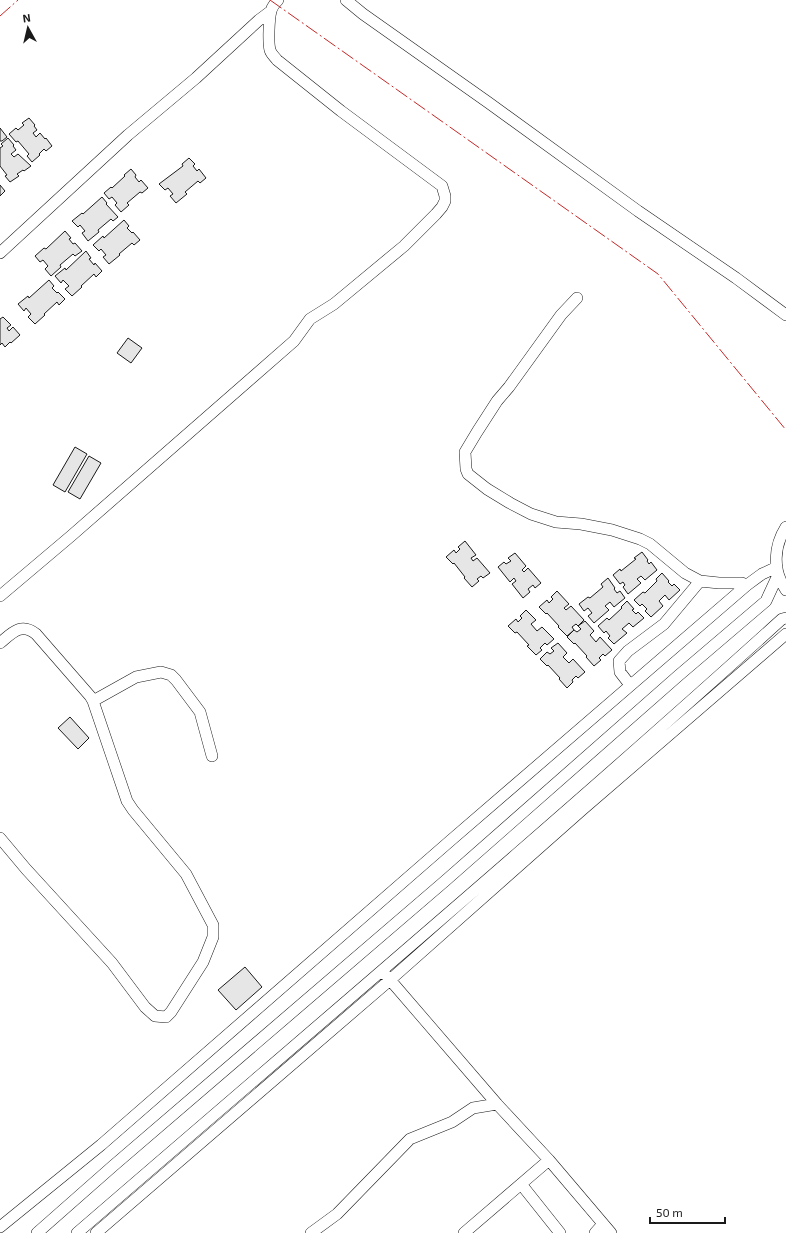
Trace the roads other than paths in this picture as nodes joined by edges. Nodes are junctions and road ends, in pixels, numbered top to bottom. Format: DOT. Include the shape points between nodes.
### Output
graph roads {
  1 [pos="278,0"];
  2 [pos="346,0"];
  3 [pos="271,11"];
  4 [pos="0,253"];
  5 [pos="577,298"];
  6 [pos="786,315"];
  7 [pos="786,527"];
  8 [pos="778,571"];
  9 [pos="700,581"];
  10 [pos="747,585"];
  11 [pos="786,590"];
  12 [pos="0,596"];
  13 [pos="786,618"];
  14 [pos="786,634"];
  15 [pos="0,643"];
  16 [pos="630,685"];
  17 [pos="93,702"];
  18 [pos="212,756"];
  19 [pos="0,838"];
  20 [pos="382,971"];
  21 [pos="390,980"];
  22 [pos="497,1104"];
  23 [pos="550,1160"];
  24 [pos="521,1184"];
  25 [pos="603,1224"];
  26 [pos="0,1227"];
  27 [pos="37,1233"];
  28 [pos="77,1233"];
  29 [pos="96,1233"];
  30 [pos="312,1233"];
  31 [pos="464,1233"];
  32 [pos="560,1233"];
  33 [pos="595,1233"];
  34 [pos="610,1233"];
  1 -- 3 [label="street"];
  2 -- 6 [label="street"];
  3 -- 4 [label="street" via="128,135"];
  3 -- 12 [label="street" via="269,44 277,60 442,186 445,196 442,207 394,255 334,304 310,319 294,341"];
  5 -- 9 [label="street" via="497,401 477,432 465,452 467,472 487,489 531,514 556,522 612,530 645,541 685,573"];
  7 -- 8 [label="street" via="778,543"];
  8 -- 10 [label="street" via="762,574"];
  8 -- 11 [label="street"];
  8 -- 27 [label="street" via="766,601"];
  9 -- 10 [label="street"];
  9 -- 16 [label="street" via="664,624 628,651 619,661 620,672"];
  10 -- 16 [label="street"];
  13 -- 20 [label="street"];
  14 -- 21 [label="street"];
  15 -- 17 [label="street" via="18,629 31,630"];
  16 -- 26 [label="street" via="101,1144"];
  17 -- 18 [label="street" via="136,677 161,672 171,675 200,712"];
  17 -- 19 [label="street" via="127,801 190,879 213,925 213,937 203,962 166,1017 155,1016 145,1007 112,963"];
  20 -- 21 [label="street"];
  20 -- 28 [label="street"];
  21 -- 22 [label="street"];
  21 -- 29 [label="street"];
  22 -- 23 [label="street"];
  22 -- 30 [label="street" via="473,1108 452,1122 410,1139 337,1214"];
  23 -- 24 [label="street"];
  23 -- 25 [label="street"];
  24 -- 31 [label="street"];
  24 -- 32 [label="street"];
  25 -- 33 [label="street"];
  25 -- 34 [label="street"];
}
